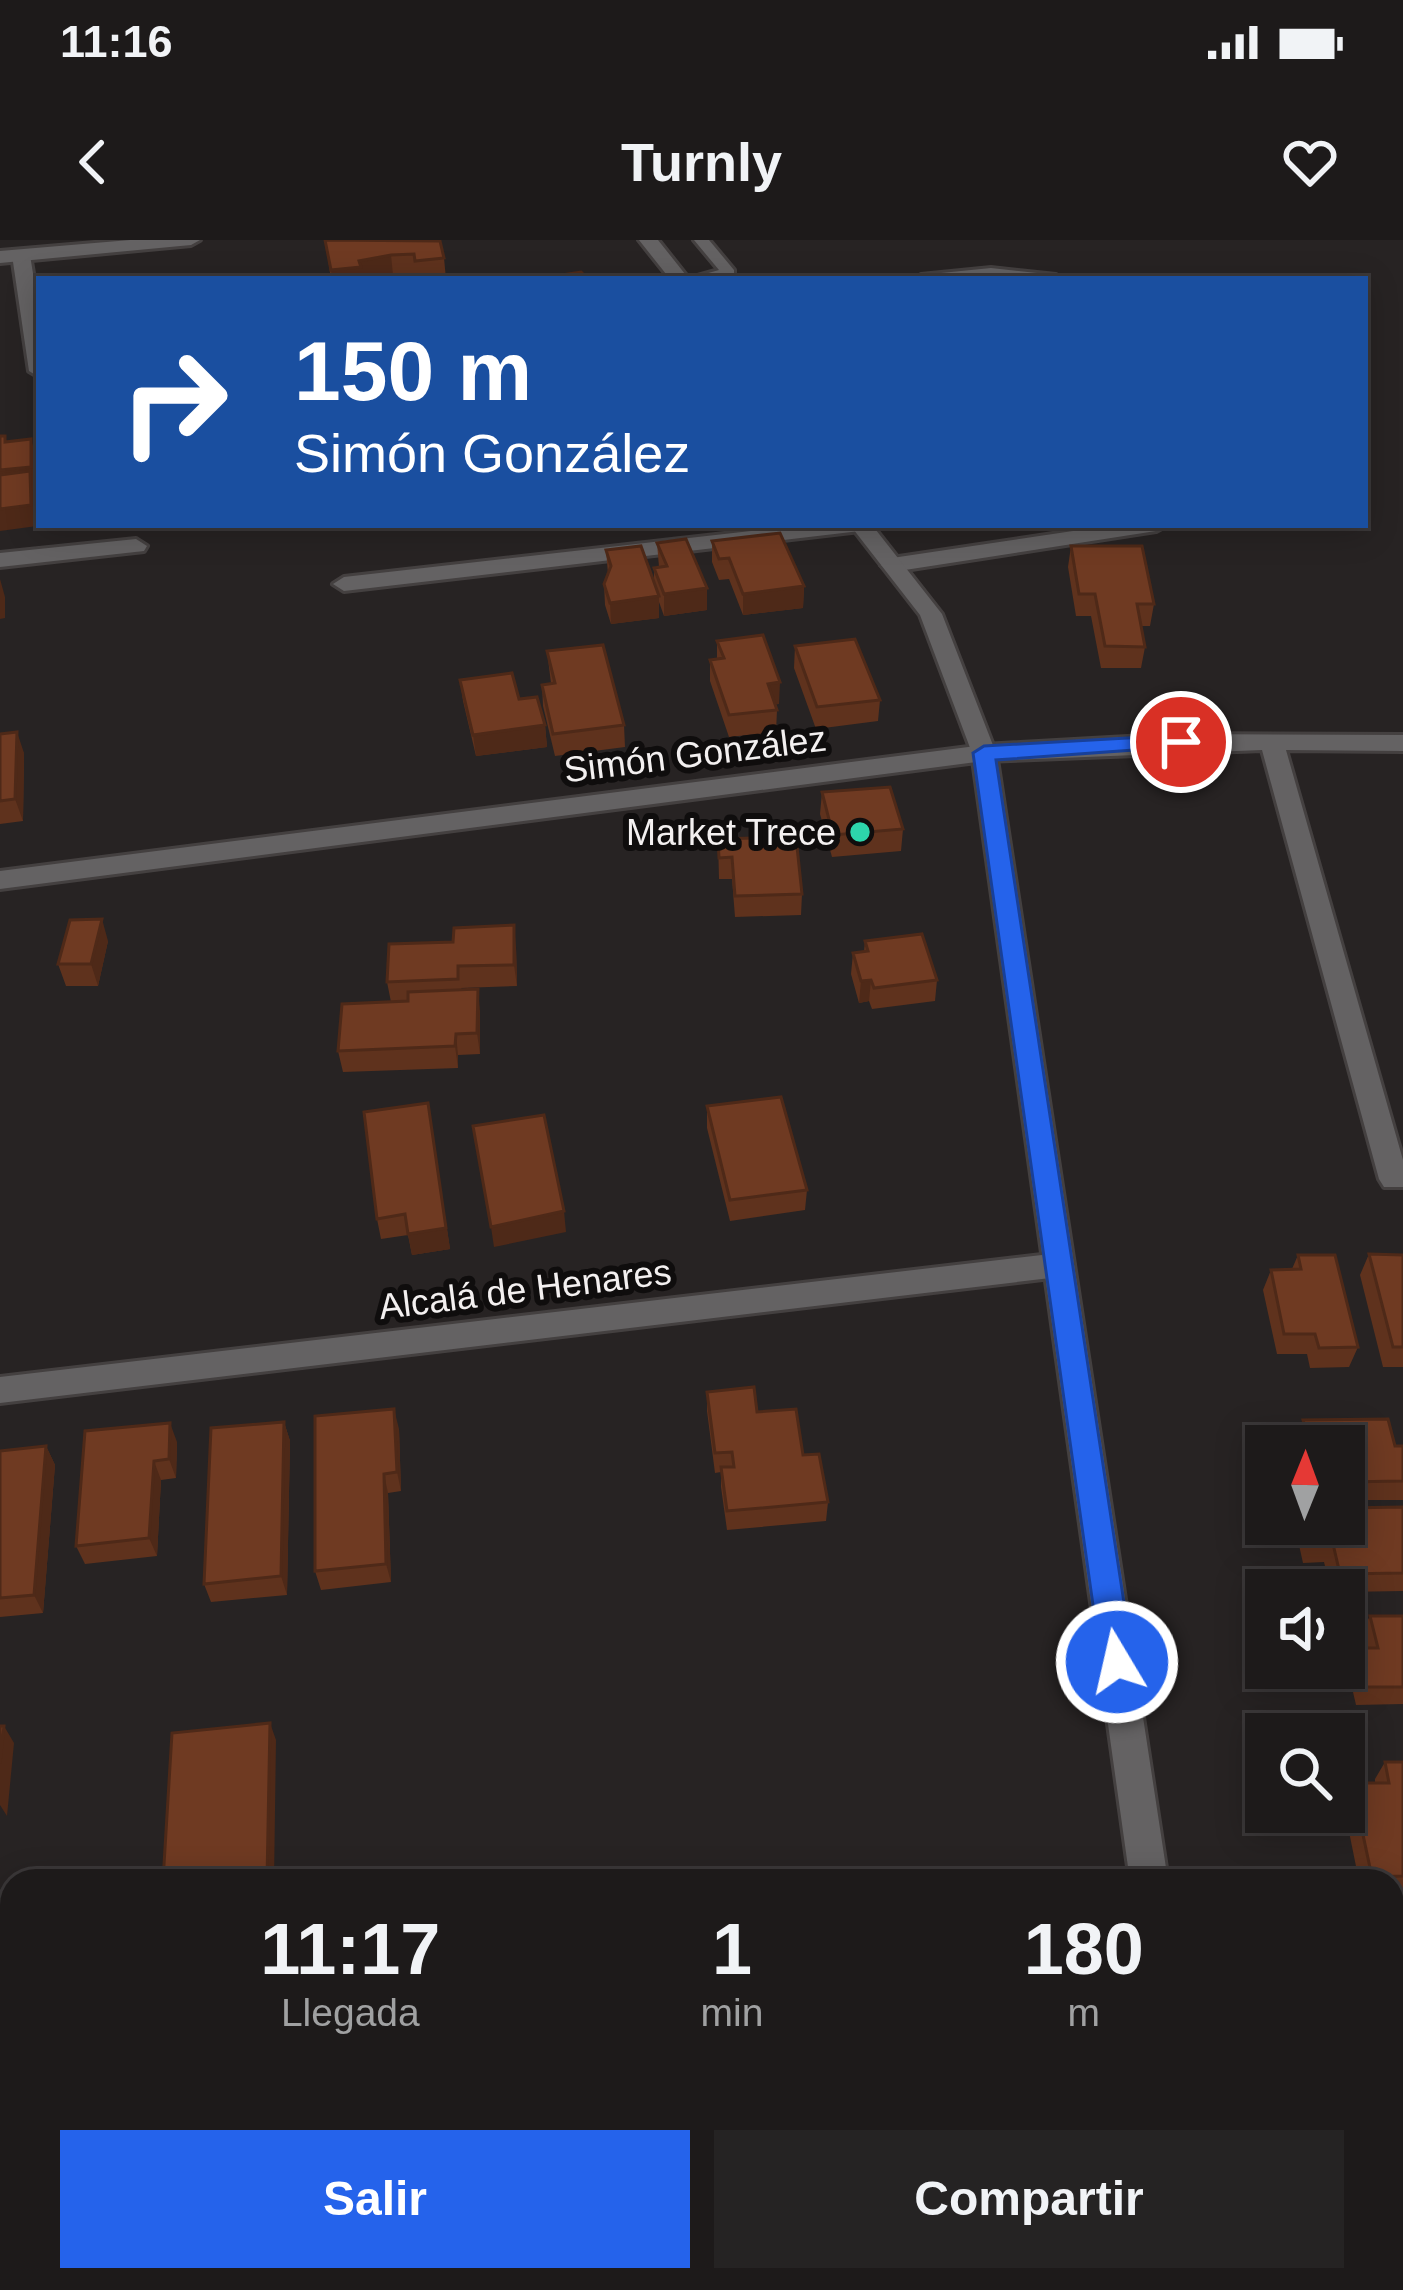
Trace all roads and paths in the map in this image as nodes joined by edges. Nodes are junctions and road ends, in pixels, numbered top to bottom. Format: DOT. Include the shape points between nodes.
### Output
graph roads {
  1 [pos="191,240"];
  2 [pos="648,240"];
  3 [pos="701,240"];
  4 [pos="10,256"];
  5 [pos="678,276"];
  6 [pos="712,276"];
  7 [pos="951,276"];
  8 [pos="1028,276"];
  9 [pos="36,358"];
  10 [pos="64,528"];
  11 [pos="835,528"];
  12 [pos="863,528"];
  13 [pos="1136,528"];
  14 [pos="136,547"];
  15 [pos="68,553"];
  16 [pos="0,560"];
  17 [pos="892,565"];
  18 [pos="344,584"];
  19 [pos="1272,742"];
  20 [pos="1403,743"];
  21 [pos="984,753"];
  22 [pos="0,880"];
  23 [pos="1394,1179"];
  24 [pos="1059,1264"];
  25 [pos="0,1390"];
  26 [pos="1147,1869"];
  1 -- 4 [label="street"];
  2 -- 5 [label="street"];
  3 -- 6 [label="lane" via="729,273"];
  4 -- 9 [label="street"];
  7 -- 8 [label="lane"];
  10 -- 15 [label="street"];
  11 -- 18 [label="street"];
  12 -- 17 [label="street"];
  13 -- 17 [label="street"];
  14 -- 15 [label="street"];
  15 -- 16 [label="street"];
  17 -- 21 [label="street" via="932,614"];
  19 -- 20 [label="street, Simón González"];
  19 -- 21 [label="street, Simón González"];
  19 -- 23 [label="street"];
  21 -- 22 [label="street, Simón González"];
  21 -- 24 [label="street"];
  24 -- 25 [label="street, Alcalá de Henares"];
  24 -- 26 [label="street"];
}
